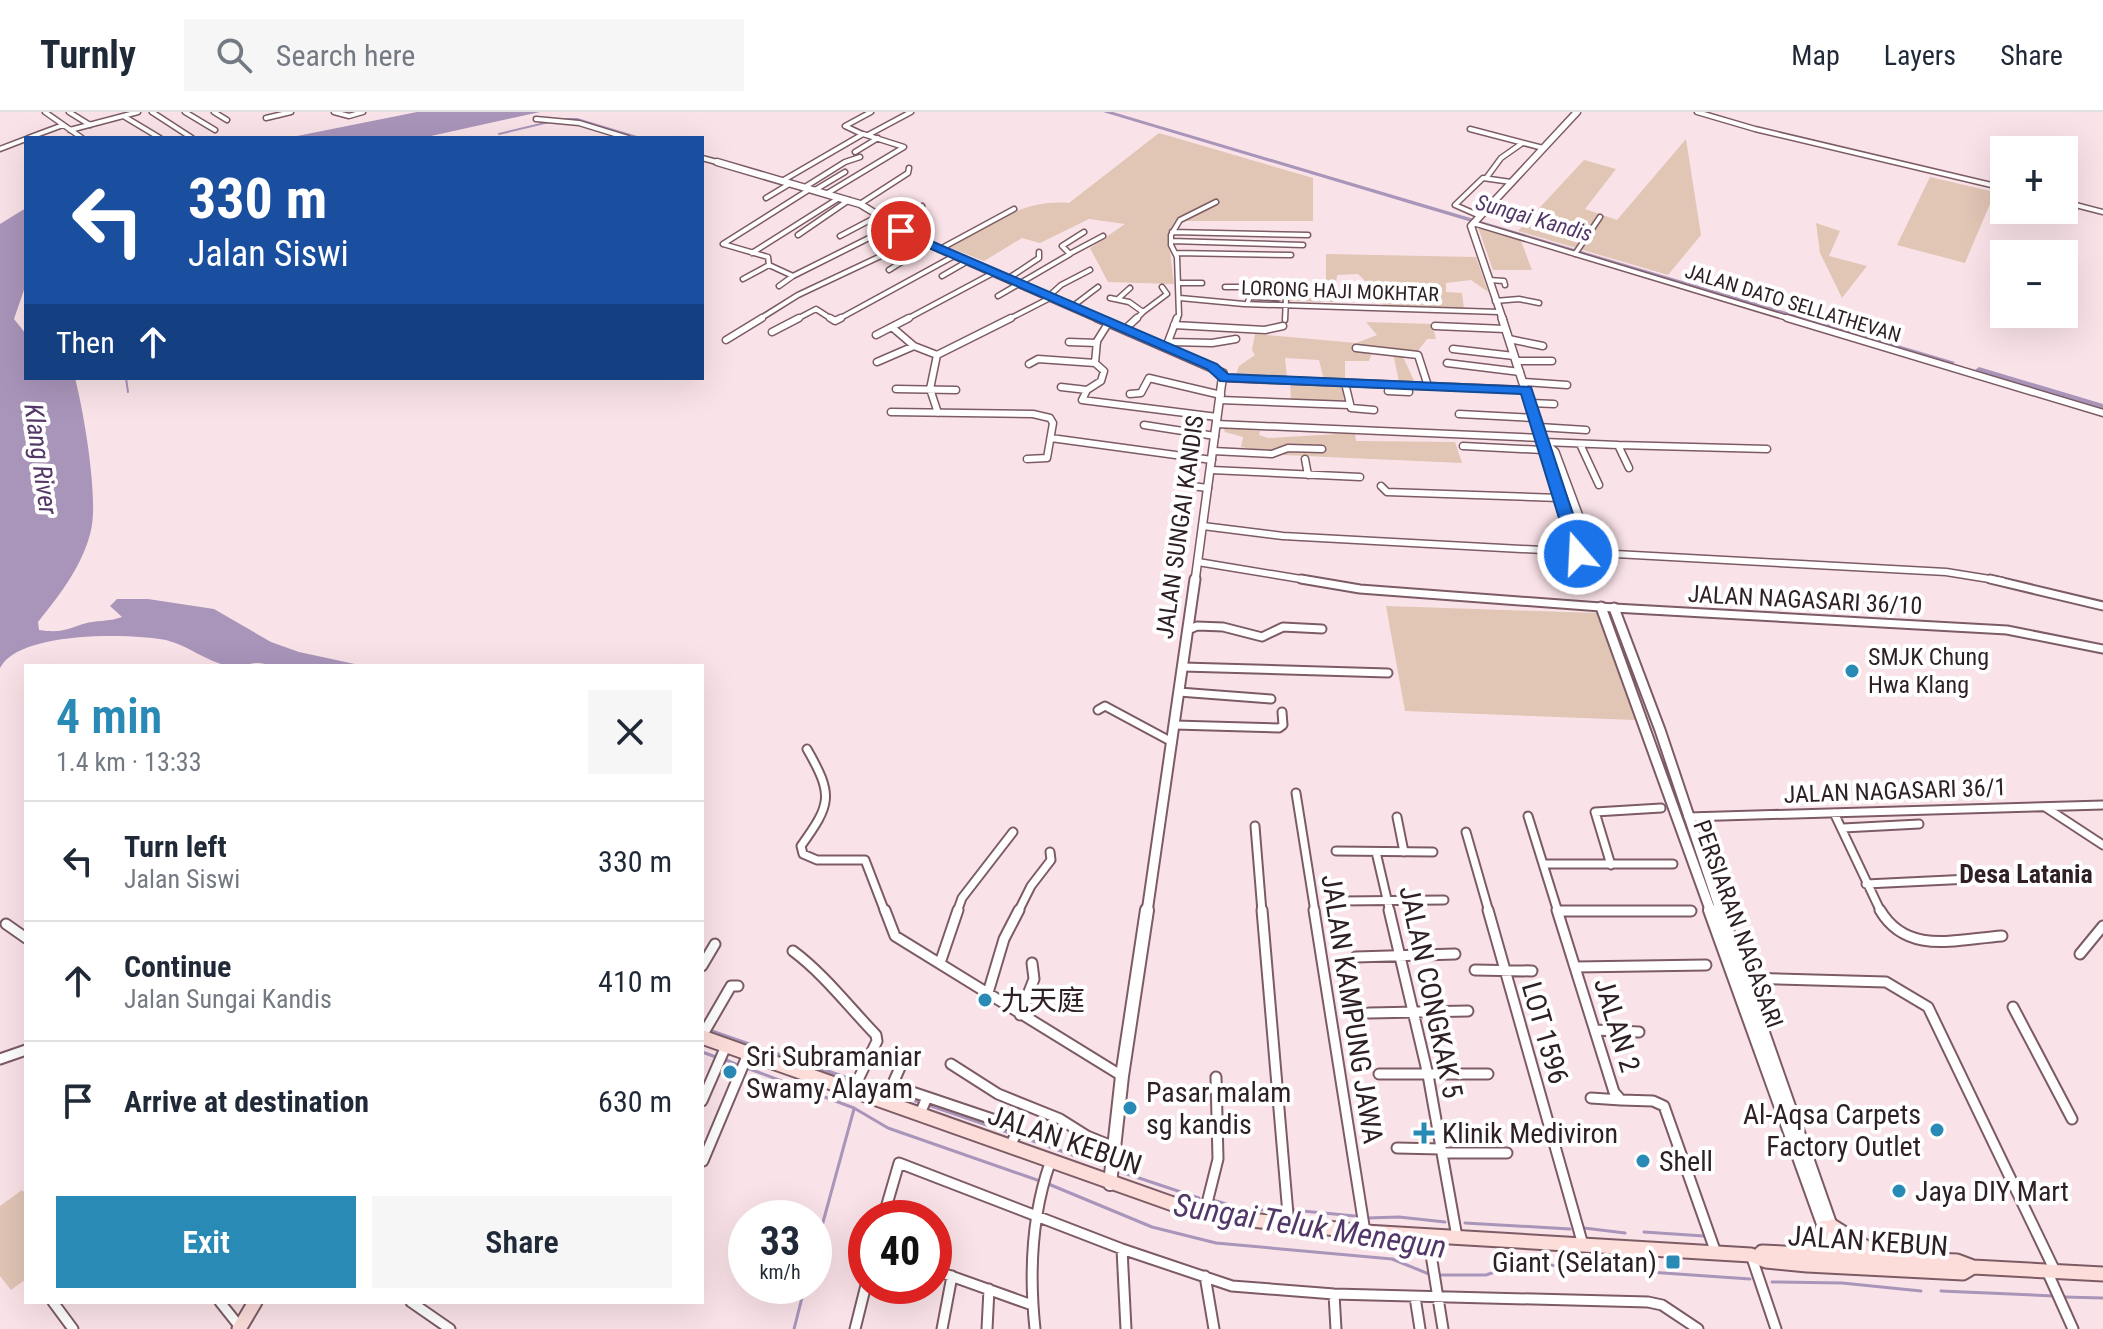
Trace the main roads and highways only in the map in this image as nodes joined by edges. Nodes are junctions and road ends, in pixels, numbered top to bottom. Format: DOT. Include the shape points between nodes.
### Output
graph roads {
  1 [pos="704,1033"];
  2 [pos="1804,1254"];
  3 [pos="1755,1255"];
  4 [pos="1883,1258"];
  5 [pos="1840,1261"];
  6 [pos="1973,1267"];
  7 [pos="2103,1274"];
  8 [pos="254,1304"];
  9 [pos="240,1328"];
  1 -- 3 [label="main road, JALAN KEBUN" via="721,1055 856,1084 924,1105 1014,1139 1048,1170 1204,1215 1365,1232"];
  2 -- 3 [label="main road, JALAN KEBUN"];
  2 -- 4 [label="main road" via="1817,1248 1828,1227"];
  2 -- 5 [label="main road, JALAN KEBUN"];
  3 -- 5 [label="main road, JALAN KEBUN" via="1766,1261"];
  4 -- 5 [label="main road, JALAN KEBUN"];
  4 -- 6 [label="main road, JALAN KEBUN" via="1957,1261"];
  5 -- 6 [label="main road, JALAN KEBUN" via="1963,1273"];
  6 -- 7 [label="main road, JALAN KEBUN"];
  8 -- 9 [label="main road"];
}
